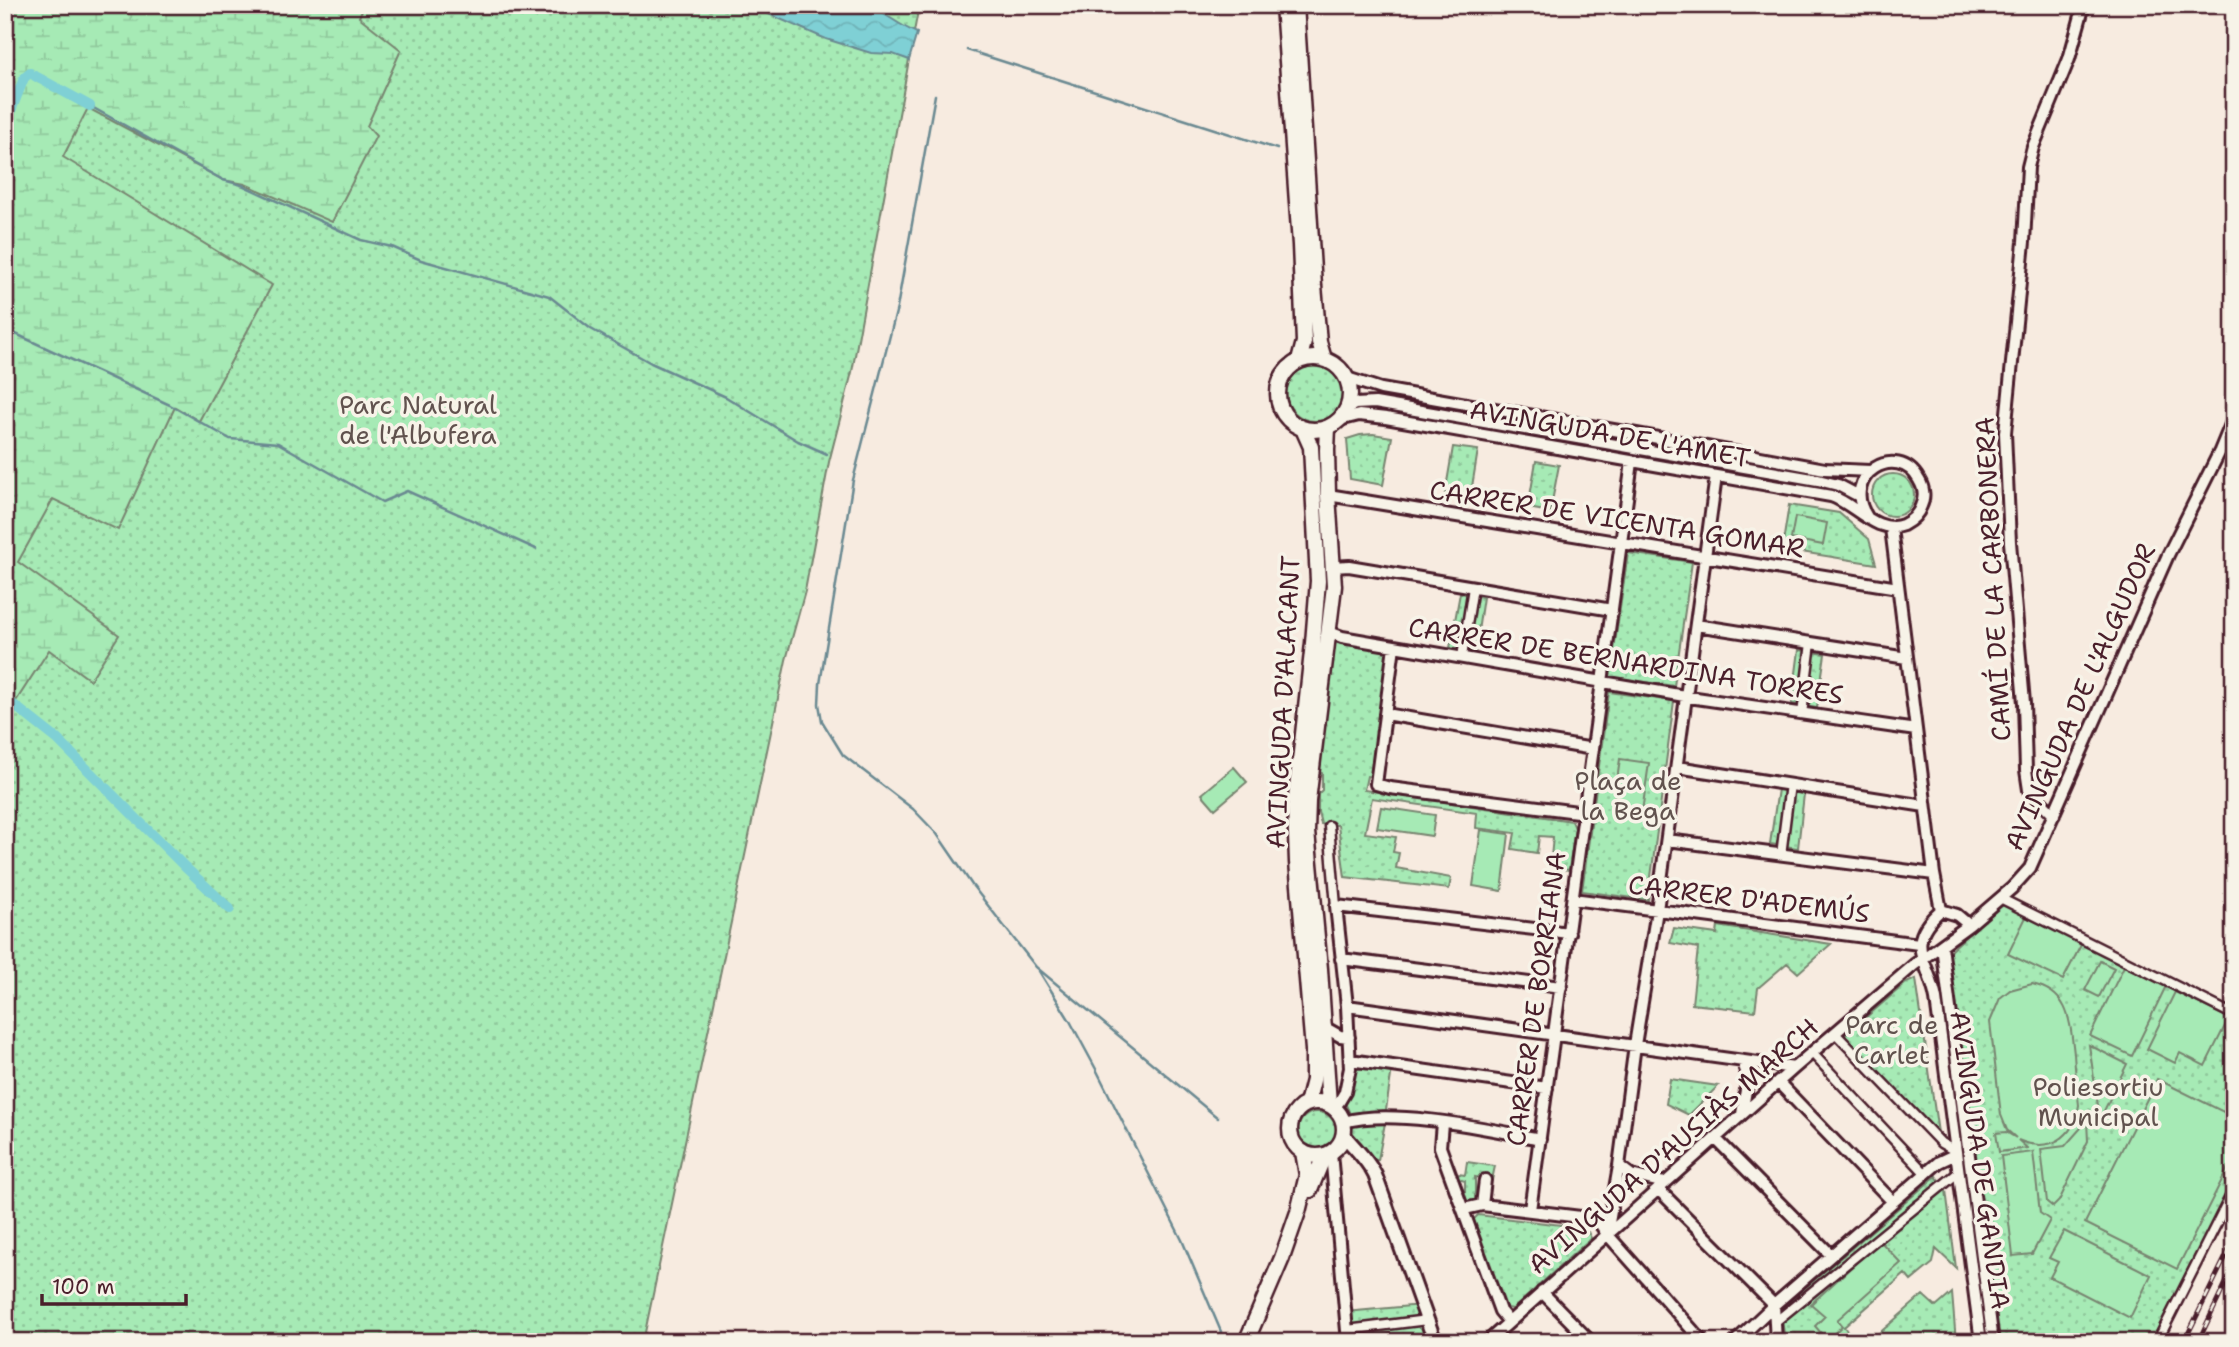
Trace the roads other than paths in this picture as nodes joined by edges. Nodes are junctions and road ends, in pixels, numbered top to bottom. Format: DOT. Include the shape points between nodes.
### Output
graph roads {
  1 [pos="1283,5"];
  2 [pos="1296,5"];
  3 [pos="2084,5"];
  4 [pos="1324,359"];
  5 [pos="1299,361"];
  6 [pos="1348,378"];
  7 [pos="2234,417"];
  8 [pos="1338,419"];
  9 [pos="1303,429"];
  10 [pos="1632,462"];
  11 [pos="1870,471"];
  12 [pos="1716,476"];
  13 [pos="1328,495"];
  14 [pos="1859,496"];
  15 [pos="1867,517"];
  16 [pos="1891,528"];
  17 [pos="1621,543"];
  18 [pos="1705,558"];
  19 [pos="1333,567"];
  20 [pos="1473,587"];
  21 [pos="1898,587"];
  22 [pos="1612,610"];
  23 [pos="1696,625"];
  24 [pos="1329,632"];
  25 [pos="1811,643"];
  26 [pos="1394,646"];
  27 [pos="1462,657"];
  28 [pos="1907,659"];
  29 [pos="1602,681"];
  30 [pos="1687,696"];
  31 [pos="1385,714"];
  32 [pos="1802,714"];
  33 [pos="1916,730"];
  34 [pos="1593,749"];
  35 [pos="1677,767"];
  36 [pos="1790,785"];
  37 [pos="1926,806"];
  38 [pos="1585,813"];
  39 [pos="2054,815"];
  40 [pos="1329,826"];
  41 [pos="1667,840"];
  42 [pos="1781,855"];
  43 [pos="1934,874"];
  44 [pos="2000,898"];
  45 [pos="1573,899"];
  46 [pos="1335,906"];
  47 [pos="1941,910"];
  48 [pos="1657,911"];
  49 [pos="1969,925"];
  50 [pos="1569,933"];
  51 [pos="1919,944"];
  52 [pos="1942,946"];
  53 [pos="1341,959"];
  54 [pos="1922,960"];
  55 [pos="1561,987"];
  56 [pos="1347,1006"];
  57 [pos="2234,1014"];
  58 [pos="1324,1027"];
  59 [pos="1835,1033"];
  60 [pos="1555,1034"];
  61 [pos="1349,1037"];
  62 [pos="1635,1045"];
  63 [pos="1812,1053"];
  64 [pos="1350,1060"];
  65 [pos="1743,1062"];
  66 [pos="1794,1068"];
  67 [pos="1778,1082"];
  68 [pos="1547,1088"];
  69 [pos="1307,1104"];
  70 [pos="1331,1106"];
  71 [pos="1742,1114"];
  72 [pos="1442,1123"];
  73 [pos="1344,1129"];
  74 [pos="1715,1138"];
  75 [pos="1540,1139"];
  76 [pos="1303,1152"];
  77 [pos="1956,1153"];
  78 [pos="1327,1154"];
  79 [pos="1619,1166"];
  80 [pos="1958,1172"];
  81 [pos="1926,1174"];
  82 [pos="1485,1180"];
  83 [pos="1662,1186"];
  84 [pos="2234,1189"];
  85 [pos="1893,1202"];
  86 [pos="1482,1205"];
  87 [pos="1464,1209"];
  88 [pos="1530,1210"];
  89 [pos="1607,1234"];
  90 [pos="1831,1255"];
  91 [pos="1542,1292"];
  92 [pos="1774,1305"];
  93 [pos="1427,1320"];
  94 [pos="1508,1322"];
  95 [pos="1775,1322"];
  96 [pos="1348,1336"];
  97 [pos="1247,1342"];
  98 [pos="1255,1342"];
  99 [pos="1435,1342"];
  100 [pos="1487,1342"];
  101 [pos="1591,1342"];
  102 [pos="1703,1342"];
  103 [pos="1735,1342"];
  104 [pos="1776,1342"];
  105 [pos="1981,1342"];
  106 [pos="1993,1342"];
  107 [pos="2157,1342"];
  1 -- 5 [label="main road" via="1300,245 1304,342"];
  2 -- 4 [label="main road" via="1315,300"];
  3 -- 39 [label="street, CAMÍ DE LA CARBONERA" via="2028,167 2005,433 2026,771 2029,790"];
  4 -- 5 [label="main road"];
  4 -- 6 [label="main road"];
  5 -- 9 [label="main road" via="1289,368 1278,390 1284,414"];
  6 -- 8 [label="main road" via="1351,398"];
  6 -- 11 [label="street, AVINGUDA DE L'AMET" via="1381,389 1825,469"];
  7 -- 39 [label="street, AVINGUDA DE L'ALGUDOR"];
  8 -- 9 [label="main road" via="1316,430"];
  8 -- 10 [label="street, AVINGUDA DE L'AMET" via="1372,416"];
  8 -- 13 [label="main road, AVINGUDA D'ALACANT" via="1326,450"];
  8 -- 14 [label="street, AVINGUDA DE L'AMET" via="1354,404 1375,402 1818,480"];
  9 -- 69 [label="main road, AVINGUDA D'ALACANT" via="1311,447 1318,581 1295,807 1313,1050"];
  10 -- 12 [label="street, AVINGUDA DE L'AMET"];
  10 -- 17 [label="street, CARRER DE BORRIANA"];
  11 -- 14 [label="street"];
  11 -- 16 [label="street" via="1882,464 1902,465 1918,477 1922,487 1924,497 1916,516"];
  12 -- 15 [label="street, AVINGUDA DE L'AMET" via="1831,496"];
  12 -- 18 [label="street"];
  13 -- 17 [label="street, CARRER DE VICENTA GOMAR"];
  13 -- 19 [label="main road, AVINGUDA D'ALACANT"];
  14 -- 15 [label="street"];
  15 -- 16 [label="street"];
  16 -- 21 [label="street"];
  17 -- 18 [label="street, CARRER DE VICENTA GOMAR"];
  17 -- 22 [label="street, CARRER DE BORRIANA"];
  18 -- 21 [label="street, CARRER DE VICENTA GOMAR"];
  18 -- 23 [label="street"];
  19 -- 20 [label="street"];
  19 -- 24 [label="main road, AVINGUDA D'ALACANT"];
  20 -- 22 [label="street"];
  20 -- 27 [label="street"];
  21 -- 28 [label="street"];
  22 -- 29 [label="street, CARRER DE BORRIANA"];
  23 -- 25 [label="street"];
  23 -- 30 [label="street"];
  24 -- 26 [label="street, CARRER DE BERNARDINA TORRES"];
  24 -- 58 [label="main road, AVINGUDA D'ALACANT" via="1307,832"];
  25 -- 28 [label="street"];
  25 -- 32 [label="street"];
  26 -- 27 [label="street, CARRER DE BERNARDINA TORRES"];
  26 -- 31 [label="street"];
  27 -- 29 [label="street, CARRER DE BERNARDINA TORRES"];
  28 -- 33 [label="street"];
  29 -- 30 [label="street, CARRER DE BERNARDINA TORRES"];
  29 -- 34 [label="street, CARRER DE BORRIANA"];
  30 -- 32 [label="street, CARRER DE BERNARDINA TORRES"];
  30 -- 35 [label="street"];
  31 -- 34 [label="street"];
  31 -- 38 [label="street" via="1379,786"];
  32 -- 33 [label="street, CARRER DE BERNARDINA TORRES"];
  33 -- 37 [label="street"];
  34 -- 38 [label="street, CARRER DE BORRIANA"];
  35 -- 36 [label="street"];
  35 -- 41 [label="street"];
  36 -- 37 [label="street"];
  36 -- 42 [label="street"];
  37 -- 43 [label="street"];
  38 -- 45 [label="street, CARRER DE BORRIANA"];
  39 -- 44 [label="street, AVINGUDA DE L'ALGUDOR" via="2030,868"];
  40 -- 46 [label="street, AVINGUDA D'ALACANT"];
  41 -- 42 [label="street"];
  41 -- 48 [label="street"];
  42 -- 43 [label="street"];
  43 -- 47 [label="street"];
  44 -- 49 [label="street, AVINGUDA DE L'ALGUDOR"];
  44 -- 57 [label="street"];
  45 -- 48 [label="street, CARRER D'ADEMÚS"];
  45 -- 50 [label="street, CARRER DE BORRIANA"];
  46 -- 50 [label="street"];
  46 -- 53 [label="street, AVINGUDA D'ALACANT"];
  47 -- 49 [label="street"];
  47 -- 51 [label="street" via="1929,920"];
  48 -- 51 [label="street, CARRER D'ADEMÚS"];
  48 -- 62 [label="street"];
  49 -- 52 [label="street, AVINGUDA DE L'ALGUDOR"];
  50 -- 55 [label="street, CARRER DE BORRIANA"];
  51 -- 54 [label="street, AVINGUDA DE GANDIA"];
  52 -- 54 [label="street, AVINGUDA DE L'ALGUDOR"];
  52 -- 106 [label="street, AVINGUDA DE GANDIA"];
  53 -- 55 [label="street"];
  53 -- 56 [label="street, AVINGUDA D'ALACANT"];
  54 -- 59 [label="street, AVINGUDA D'AUSIÀS MARCH"];
  54 -- 77 [label="street, AVINGUDA DE GANDIA" via="1934,988"];
  55 -- 60 [label="street, CARRER DE BORRIANA"];
  56 -- 60 [label="street"];
  56 -- 61 [label="street, AVINGUDA D'ALACANT"];
  58 -- 61 [label="street"];
  58 -- 70 [label="main road, AVINGUDA D'ALACANT"];
  59 -- 63 [label="street, AVINGUDA D'AUSIÀS MARCH"];
  59 -- 77 [label="street"];
  60 -- 62 [label="street"];
  60 -- 68 [label="street, CARRER DE BORRIANA"];
  61 -- 64 [label="street, AVINGUDA D'ALACANT"];
  62 -- 65 [label="street"];
  62 -- 79 [label="street"];
  63 -- 66 [label="street, AVINGUDA D'AUSIÀS MARCH"];
  63 -- 81 [label="street"];
  64 -- 68 [label="street"];
  64 -- 70 [label="street, AVINGUDA D'ALACANT" via="1345,1091"];
  65 -- 66 [label="street"];
  65 -- 71 [label="street" via="1748,1078"];
  66 -- 67 [label="street, AVINGUDA D'AUSIÀS MARCH"];
  67 -- 71 [label="street, AVINGUDA D'AUSIÀS MARCH"];
  67 -- 85 [label="street"];
  68 -- 75 [label="street, CARRER DE BORRIANA"];
  69 -- 70 [label="main road"];
  69 -- 76 [label="main road" via="1291,1123 1292,1140"];
  70 -- 73 [label="main road" via="1338,1111"];
  71 -- 74 [label="street, AVINGUDA D'AUSIÀS MARCH"];
  72 -- 73 [label="street" via="1360,1118"];
  72 -- 75 [label="street"];
  72 -- 87 [label="street" via="1440,1147"];
  73 -- 78 [label="main road" via="1341,1142"];
  73 -- 93 [label="street" via="1375,1175"];
  74 -- 83 [label="street, AVINGUDA D'AUSIÀS MARCH"];
  74 -- 90 [label="street"];
  75 -- 88 [label="street, CARRER DE BORRIANA"];
  76 -- 78 [label="main road"];
  76 -- 97 [label="main road" via="1307,1175 1298,1212"];
  77 -- 80 [label="street, AVINGUDA DE GANDIA"];
  77 -- 81 [label="street"];
  78 -- 96 [label="street"];
  78 -- 98 [label="main road" via="1314,1177 1295,1246"];
  79 -- 83 [label="street" via="1630,1175"];
  79 -- 89 [label="street"];
  80 -- 95 [label="street"];
  80 -- 105 [label="street, AVINGUDA DE GANDIA"];
  81 -- 85 [label="street"];
  82 -- 86 [label="street"];
  83 -- 89 [label="street, AVINGUDA D'AUSIÀS MARCH"];
  83 -- 92 [label="street"];
  84 -- 107 [label="street"];
  85 -- 90 [label="street"];
  86 -- 87 [label="street"];
  86 -- 88 [label="street"];
  87 -- 94 [label="street"];
  88 -- 89 [label="street" via="1597,1219"];
  89 -- 91 [label="street, AVINGUDA D'AUSIÀS MARCH"];
  89 -- 102 [label="street"];
  90 -- 92 [label="street"];
  91 -- 94 [label="street, AVINGUDA D'AUSIÀS MARCH"];
  91 -- 101 [label="street"];
  92 -- 95 [label="street"];
  92 -- 103 [label="street"];
  93 -- 96 [label="street"];
  93 -- 99 [label="street"];
  94 -- 100 [label="street, AVINGUDA D'AUSIÀS MARCH"];
  95 -- 104 [label="street"];
}
